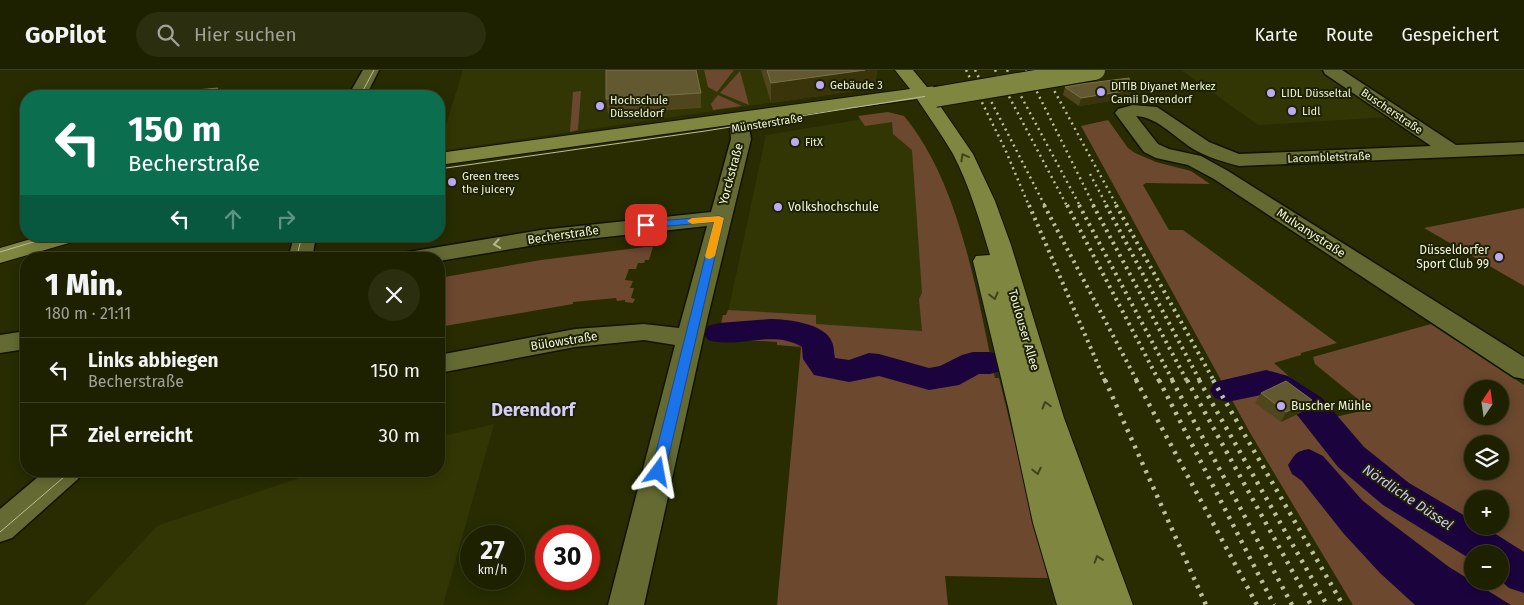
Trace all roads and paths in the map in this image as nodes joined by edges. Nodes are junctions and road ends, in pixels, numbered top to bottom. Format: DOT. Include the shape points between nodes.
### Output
graph roads {
  1 [pos="371,70"];
  2 [pos="888,70"];
  3 [pos="904,70"];
  4 [pos="1069,70"];
  5 [pos="1095,70"];
  6 [pos="1331,70"];
  7 [pos="360,90"];
  8 [pos="921,96"];
  9 [pos="1148,110"];
  10 [pos="771,115"];
  11 [pos="739,128"];
  12 [pos="1524,148"];
  13 [pos="1453,152"];
  14 [pos="445,159"];
  15 [pos="445,171"];
  16 [pos="719,218"];
  17 [pos="20,236"];
  18 [pos="0,242"];
  19 [pos="48,242"];
  20 [pos="445,253"];
  21 [pos="0,256"];
  22 [pos="690,338"];
  23 [pos="20,341"];
  24 [pos="0,344"];
  25 [pos="445,363"];
  26 [pos="1524,370"];
  27 [pos="60,477"];
  28 [pos="0,528"];
  29 [pos="626,605"];
  30 [pos="1076,605"];
  31 [pos="1114,605"];
  1 -- 7 [label="street"];
  2 -- 8 [label="main road, Toulouser Allee"];
  3 -- 8 [label="main road, Toulouser Allee"];
  4 -- 8 [label="main road, Münsterstraße"];
  5 -- 8 [label="main road, Münsterstraße, bridge"];
  6 -- 13 [label="street, Buscherstraße"];
  8 -- 10 [label="main road, Münsterstraße"];
  8 -- 11 [label="main road, Münsterstraße"];
  8 -- 30 [label="main road, Toulouser Allee, one-way" via="924,121 945,155 976,230 1050,524"];
  31 -- 8 [label="main road, Toulouser Allee, one-way" via="1049,418 984,201 963,154"];
  9 -- 13 [label="street, Lacombletstraße" via="1202,146 1239,160"];
  9 -- 26 [label="street, Mulvanystraße" via="1124,113 1151,148 1162,154 1194,160 1221,175"];
  10 -- 11 [label="street, Yorckstraße" via="739,125"];
  10 -- 14 [label="main road, Münsterstraße"];
  11 -- 15 [label="main road, Münsterstraße"];
  11 -- 16 [label="street, Yorckstraße" via="741,138"];
  12 -- 13 [label="street, Lacombletstraße"];
  16 -- 20 [label="street, Becherstraße, one-way" via="541,237"];
  16 -- 22 [label="street, Yorckstraße"];
  17 -- 18 [label="main road"];
  19 -- 21 [label="main road"];
  22 -- 25 [label="street, Bülowstraße" via="644,332 624,333 575,338"];
  22 -- 29 [label="street, Yorckstraße"];
  23 -- 24 [label="street"];
  27 -- 28 [label="street"];
}
